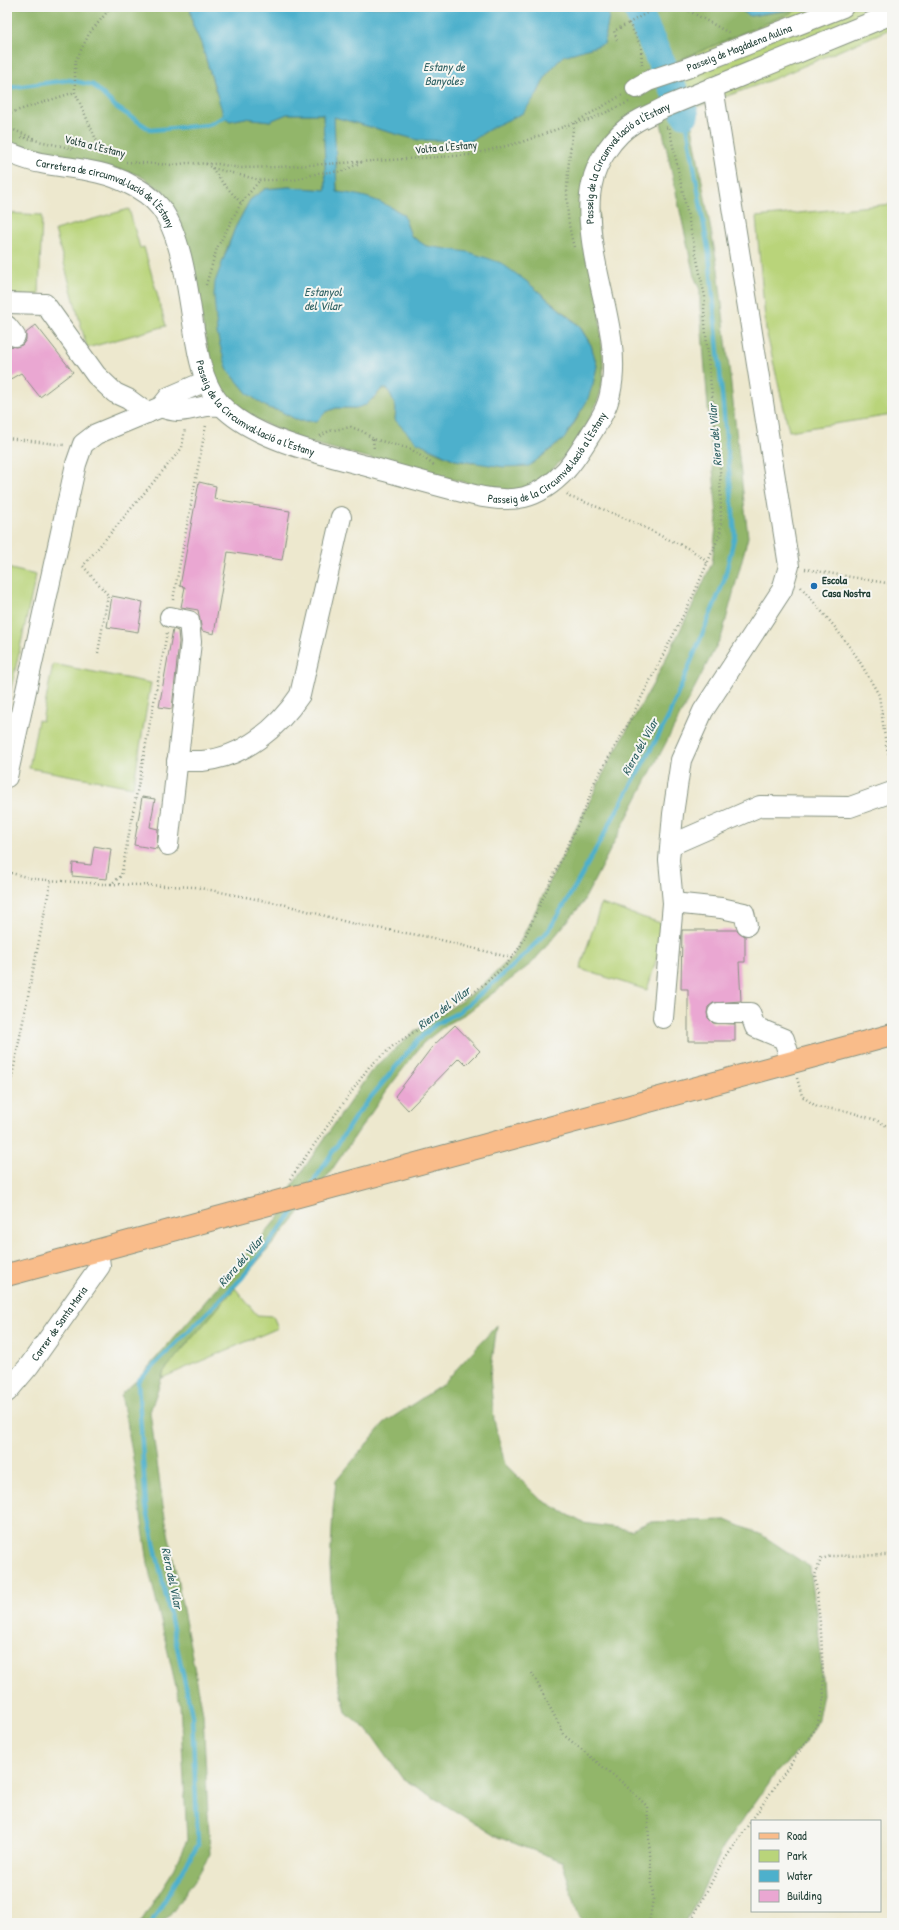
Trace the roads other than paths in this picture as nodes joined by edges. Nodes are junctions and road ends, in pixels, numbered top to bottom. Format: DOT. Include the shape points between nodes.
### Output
graph roads {
  1 [pos="843,7"];
  2 [pos="892,14"];
  3 [pos="640,89"];
  4 [pos="705,90"];
  5 [pos="7,152"];
  6 [pos="181,256"];
  7 [pos="7,303"];
  8 [pos="206,381"];
  9 [pos="221,406"];
  10 [pos="154,410"];
  11 [pos="341,516"];
  12 [pos="170,617"];
  13 [pos="177,761"];
  14 [pos="7,777"];
  15 [pos="892,792"];
  16 [pos="168,845"];
  17 [pos="671,845"];
  18 [pos="673,903"];
  19 [pos="747,925"];
  20 [pos="718,1013"];
  21 [pos="663,1018"];
  22 [pos="892,1035"];
  23 [pos="791,1062"];
  24 [pos="98,1250"];
  25 [pos="7,1275"];
  26 [pos="7,1392"];
  1 -- 3 [label="street, Passeig de Magdalena Aulina"];
  2 -- 4 [label="street"];
  4 -- 9 [label="street, Passeig de la Circumval·lació a l'Estany" via="633,124 623,132 601,161 592,185 590,228 612,347 614,365 610,395 601,418 571,464 555,482 537,494 517,500 492,500 311,451 245,424"];
  4 -- 17 [label="street" via="789,566 782,590 703,711 681,760"];
  5 -- 6 [label="street, Carretera de circumval·lació de l'Estany" via="39,163 101,173 140,190 160,206 171,224"];
  6 -- 8 [label="street, Passeig de la Circumval·lació a l'Estany" via="200,362"];
  7 -- 10 [label="street" via="46,304 96,376 115,393"];
  8 -- 9 [label="street, Passeig de la Circumval·lació a l'Estany"];
  8 -- 10 [label="street" via="169,397"];
  9 -- 10 [label="street" via="203,406 183,412"];
  10 -- 14 [label="street" via="96,434 83,444 76,464"];
  11 -- 13 [label="street" via="300,695 290,710 258,739 228,754 203,761"];
  12 -- 13 [label="street" via="189,621 191,642"];
  13 -- 16 [label="street"];
  15 -- 17 [label="street" via="850,807 760,806"];
  17 -- 18 [label="street" via="669,860"];
  18 -- 19 [label="street" via="744,913"];
  18 -- 21 [label="street"];
  20 -- 23 [label="street" via="750,1013 755,1027 784,1039"];
  22 -- 23 [label="main road"];
  23 -- 24 [label="main road"];
  24 -- 25 [label="main road"];
  24 -- 26 [label="street, Carrer de Santa Maria" via="100,1266 29,1366"];
}
